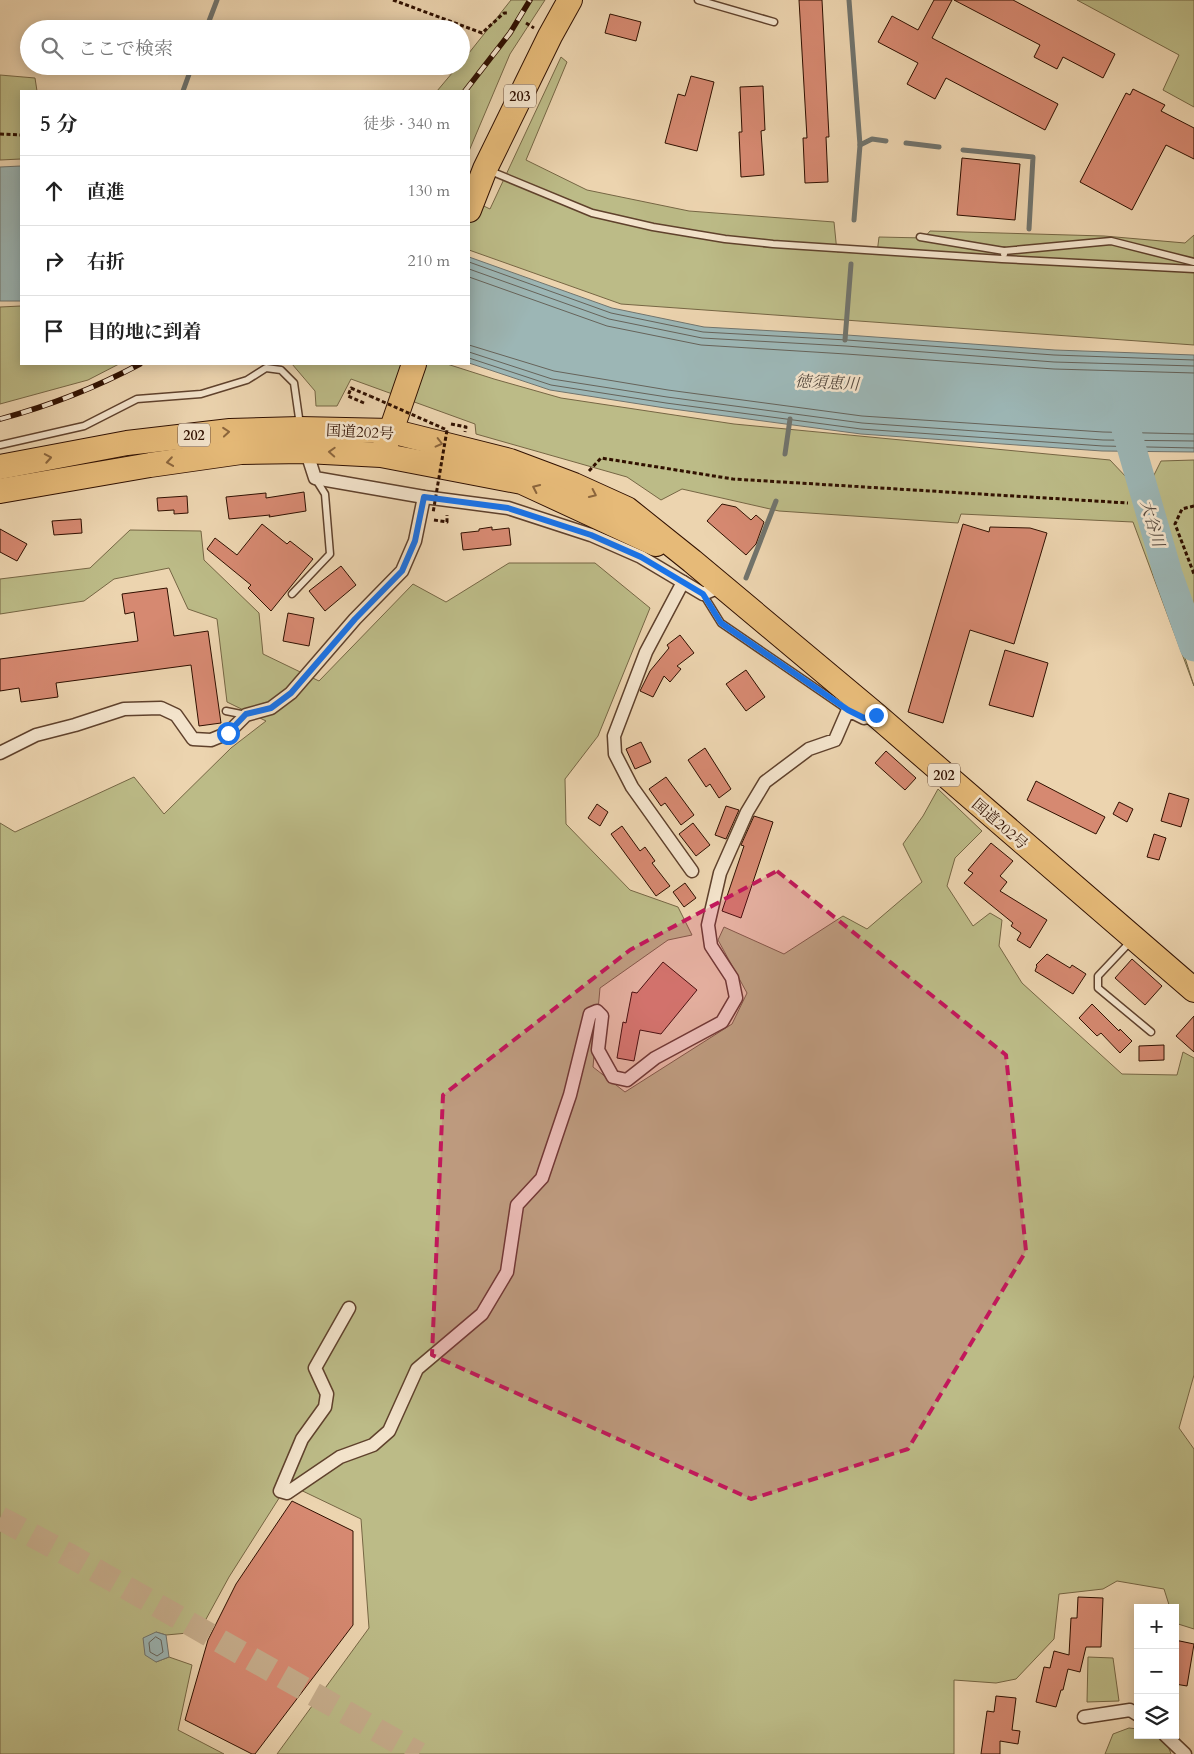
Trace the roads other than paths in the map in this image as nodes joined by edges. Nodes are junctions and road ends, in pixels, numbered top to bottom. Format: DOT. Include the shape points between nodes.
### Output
graph roads {
  1 [pos="570,0"];
  2 [pos="698,0"];
  3 [pos="774,22"];
  4 [pos="485,168"];
  5 [pos="472,202"];
  6 [pos="920,237"];
  7 [pos="1004,252"];
  8 [pos="1002,259"];
  9 [pos="1194,262"];
  10 [pos="1194,269"];
  11 [pos="413,367"];
  12 [pos="391,432"];
  13 [pos="303,440"];
  14 [pos="0,444"];
  15 [pos="381,455"];
  16 [pos="0,467"];
  17 [pos="315,478"];
  18 [pos="0,491"];
  19 [pos="424,497"];
  20 [pos="692,561"];
  21 [pos="683,582"];
  22 [pos="712,590"];
  23 [pos="292,594"];
  24 [pos="848,710"];
  25 [pos="226,711"];
  26 [pos="246,714"];
  27 [pos="876,715"];
  28 [pos="0,753"];
  29 [pos="692,871"];
  30 [pos="1135,938"];
  31 [pos="1194,990"];
  32 [pos="1151,1032"];
  33 [pos="349,1308"];
  34 [pos="1134,1712"];
  35 [pos="1084,1717"];
  36 [pos="1169,1739"];
  37 [pos="1185,1754"];
  1 -- 4 [label="highway, 203"];
  2 -- 3 [label="lane"];
  4 -- 5 [label="highway, 203"];
  4 -- 8 [label="lane" via="592,213 653,227 773,244"];
  6 -- 7 [label="lane"];
  7 -- 8 [label="lane"];
  7 -- 9 [label="lane" via="1111,241"];
  8 -- 10 [label="lane"];
  11 -- 12 [label="highway"];
  12 -- 13 [label="highway, 国道202号 / 202"];
  12 -- 15 [label="highway"];
  12 -- 20 [label="highway, 国道202号 / 202, one-way" via="510,461 574,485 627,509"];
  13 -- 14 [label="lane" via="294,383 281,370 266,368 247,380 201,394 137,399 84,426"];
  15 -- 13 [label="highway, 国道202号 / 202, one-way"];
  16 -- 13 [label="highway, 国道202号 / 202, one-way" via="127,443 230,431"];
  13 -- 17 [label="street"];
  13 -- 18 [label="highway, 国道202号 / 202, one-way"];
  20 -- 15 [label="highway, 国道202号 / 202, one-way" via="522,482"];
  17 -- 19 [label="street"];
  17 -- 23 [label="lane" via="325,494 330,554"];
  19 -- 21 [label="street" via="508,508 591,535 641,557"];
  19 -- 26 [label="street" via="415,541 402,571 291,693 271,708"];
  20 -- 22 [label="highway, 国道202号 / 202"];
  21 -- 22 [label="street"];
  21 -- 29 [label="street" via="646,652 614,736 615,754 632,787"];
  22 -- 24 [label="lane" via="721,623"];
  22 -- 27 [label="highway, 国道202号 / 202"];
  24 -- 27 [label="street" via="864,718"];
  24 -- 33 [label="street" via="835,740 809,749 765,782 747,812 720,873 708,925 711,946 732,978 736,998 722,1022 655,1058 627,1080 614,1077 598,1050 602,1016 597,1011 590,1014 570,1095 542,1178 517,1205 507,1272 482,1314 418,1369 390,1431 373,1445 340,1458 287,1493 280,1491 302,1439 325,1407 327,1394 315,1368"];
  25 -- 26 [label="lane"];
  26 -- 28 [label="street" via="228,733 211,740 193,739 176,715 161,708 124,709 36,735"];
  27 -- 30 [label="highway, 国道202号 / 202"];
  30 -- 31 [label="highway, 国道202号 / 202"];
  30 -- 32 [label="lane" via="1098,976 1098,988"];
  34 -- 35 [label="street" via="1130,1710"];
  36 -- 37 [label="street"];
}
